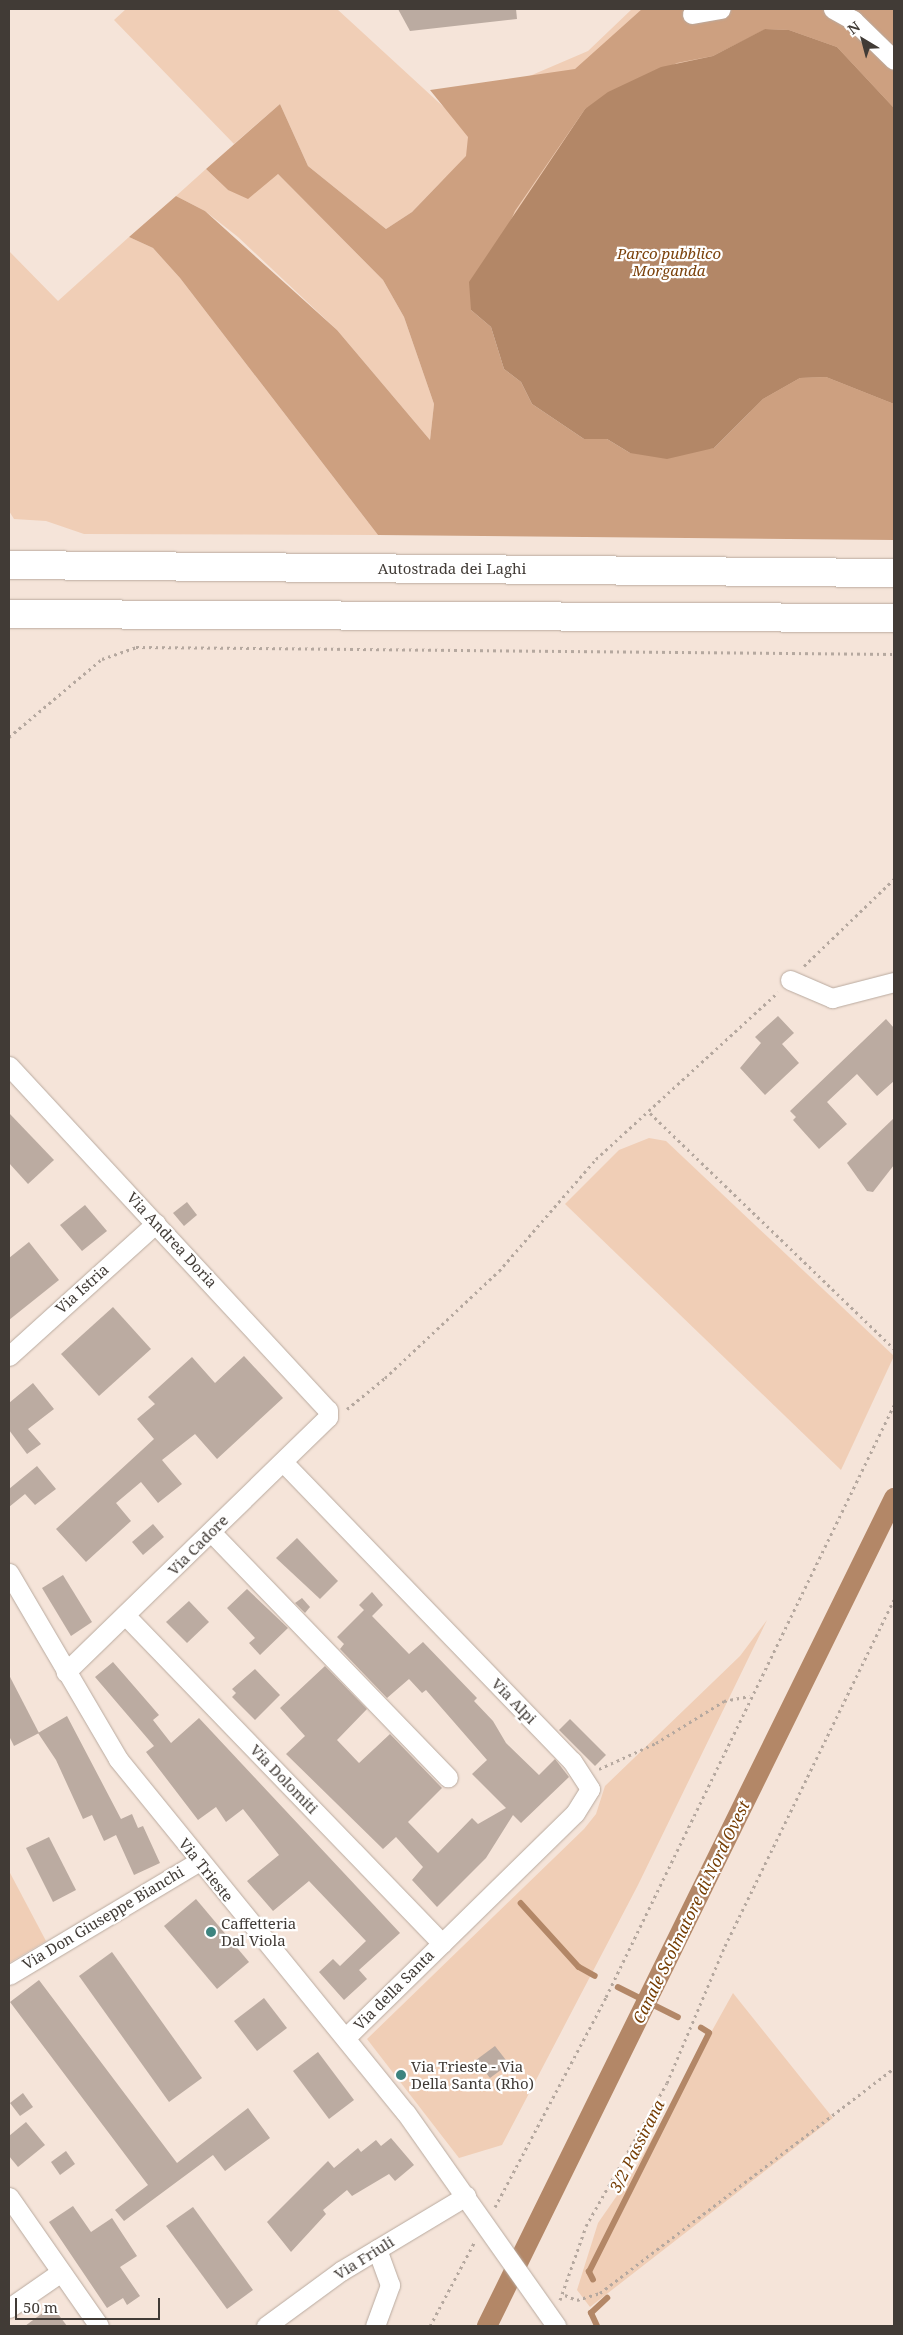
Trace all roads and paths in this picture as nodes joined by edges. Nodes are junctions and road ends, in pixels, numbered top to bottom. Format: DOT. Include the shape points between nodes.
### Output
graph roads {
  1 [pos="721,9"];
  2 [pos="833,9"];
  3 [pos="692,14"];
  4 [pos="894,60"];
  5 [pos="9,565"];
  6 [pos="894,573"];
  7 [pos="9,614"];
  8 [pos="894,618"];
  9 [pos="894,654"];
  10 [pos="9,737"];
  11 [pos="894,879"];
  12 [pos="790,980"];
  13 [pos="894,982"];
  14 [pos="9,1066"];
  15 [pos="650,1113"];
  16 [pos="156,1223"];
  17 [pos="894,1349"];
  18 [pos="9,1356"];
  19 [pos="894,1405"];
  20 [pos="328,1417"];
  21 [pos="283,1462"];
  22 [pos="211,1532"];
  23 [pos="9,1573"];
  24 [pos="894,1600"];
  25 [pos="126,1616"];
  26 [pos="66,1672"];
  27 [pos="750,1696"];
  28 [pos="585,1776"];
  29 [pos="448,1777"];
  30 [pos="198,1862"];
  31 [pos="442,1943"];
  32 [pos="9,1975"];
  33 [pos="346,2037"];
  34 [pos="894,2068"];
  35 [pos="466,2196"];
  36 [pos="9,2197"];
  37 [pos="488,2227"];
  38 [pos="377,2249"];
  39 [pos="61,2272"];
  40 [pos="565,2295"];
  41 [pos="9,2308"];
  42 [pos="547,2313"];
  43 [pos="99,2326"];
  44 [pos="266,2326"];
  45 [pos="375,2326"];
  46 [pos="430,2326"];
  1 -- 3 [label="street"];
  2 -- 4 [label="street" via="853,20"];
  5 -- 6 [label="highway, Autostrada dei Laghi"];
  7 -- 8 [label="highway"];
  9 -- 10 [label="path" via="136,646 102,659"];
  11 -- 12 [label="path"];
  12 -- 13 [label="street" via="832,998"];
  12 -- 15 [label="path"];
  14 -- 16 [label="street, Via Andrea Doria"];
  15 -- 17 [label="path"];
  15 -- 20 [label="path" via="596,1159 498,1271 385,1378 351,1406"];
  16 -- 18 [label="street, Via Istria"];
  16 -- 20 [label="street, Via Andrea Doria" via="317,1396"];
  19 -- 27 [label="path"];
  20 -- 21 [label="street, Via Cadore"];
  21 -- 22 [label="street, Via Cadore"];
  21 -- 28 [label="street, Via Alpi"];
  22 -- 25 [label="street, Via Cadore"];
  22 -- 29 [label="street"];
  23 -- 26 [label="street, Via Trieste"];
  24 -- 40 [label="path" via="725,1946 667,2083 586,2226"];
  25 -- 26 [label="street, Via Cadore"];
  25 -- 31 [label="street, Via Dolomiti"];
  26 -- 30 [label="street, Via Trieste" via="118,1759"];
  27 -- 28 [label="path" via="724,1702 656,1743"];
  27 -- 37 [label="path" via="606,1997"];
  28 -- 31 [label="street" via="590,1790 587,1800"];
  30 -- 32 [label="street, Via Don Giuseppe Bianchi"];
  30 -- 33 [label="street, Via Trieste"];
  31 -- 33 [label="street, Via della Santa"];
  33 -- 35 [label="street, Via Trieste"];
  34 -- 40 [label="path" via="600,2293 577,2300"];
  35 -- 37 [label="street, Via Trieste"];
  35 -- 38 [label="street, Via Friuli"];
  36 -- 39 [label="street"];
  37 -- 42 [label="street, Via Trieste"];
  37 -- 46 [label="path"];
  38 -- 44 [label="street, Via Friuli"];
  38 -- 45 [label="street" via="390,2285"];
  39 -- 41 [label="street"];
  39 -- 43 [label="street"];
  40 -- 42 [label="path"];
}
